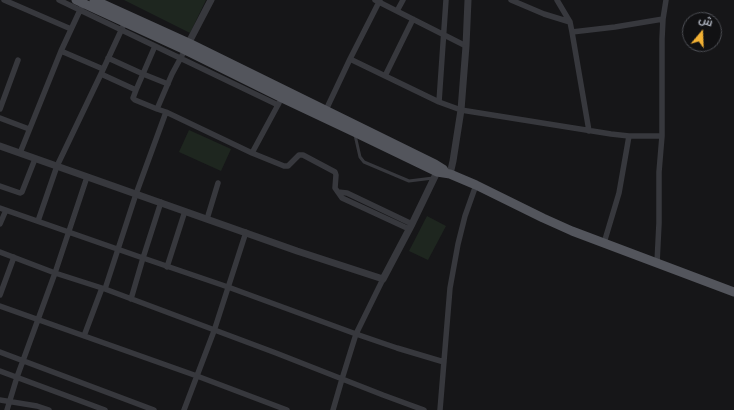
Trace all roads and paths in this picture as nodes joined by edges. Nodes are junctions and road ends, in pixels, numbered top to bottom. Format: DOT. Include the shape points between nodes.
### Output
graph roads {
  1 [pos="4,0"];
  2 [pos="59,0"];
  3 [pos="94,0"];
  4 [pos="211,0"];
  5 [pos="403,0"];
  6 [pos="446,0"];
  7 [pos="468,0"];
  8 [pos="511,0"];
  9 [pos="557,0"];
  10 [pos="666,0"];
  11 [pos="378,1"];
  12 [pos="81,3"];
  13 [pos="397,11"];
  14 [pos="413,19"];
  15 [pos="663,19"];
  16 [pos="570,22"];
  17 [pos="123,26"];
  18 [pos="70,29"];
  19 [pos="572,32"];
  20 [pos="444,35"];
  21 [pos="155,46"];
  22 [pos="187,46"];
  23 [pos="466,46"];
  24 [pos="61,51"];
  25 [pos="108,58"];
  26 [pos="180,58"];
  27 [pos="350,58"];
  28 [pos="18,60"];
  29 [pos="102,72"];
  30 [pos="142,74"];
  31 [pos="385,76"];
  32 [pos="168,84"];
  33 [pos="136,90"];
  34 [pos="282,98"];
  35 [pos="439,102"];
  36 [pos="0,109"];
  37 [pos="157,110"];
  38 [pos="461,110"];
  39 [pos="166,112"];
  40 [pos="324,114"];
  41 [pos="0,118"];
  42 [pos="29,130"];
  43 [pos="589,131"];
  44 [pos="354,132"];
  45 [pos="628,136"];
  46 [pos="662,136"];
  47 [pos="0,147"];
  48 [pos="20,153"];
  49 [pos="252,153"];
  50 [pos="35,158"];
  51 [pos="57,166"];
  52 [pos="441,173"];
  53 [pos="86,177"];
  54 [pos="218,183"];
  55 [pos="0,186"];
  56 [pos="476,186"];
  57 [pos="136,194"];
  58 [pos="161,202"];
  59 [pos="3,209"];
  60 [pos="185,211"];
  61 [pos="207,219"];
  62 [pos="38,221"];
  63 [pos="0,224"];
  64 [pos="411,227"];
  65 [pos="69,232"];
  66 [pos="246,232"];
  67 [pos="604,244"];
  68 [pos="118,250"];
  69 [pos="0,252"];
  70 [pos="14,258"];
  71 [pos="143,258"];
  72 [pos="657,263"];
  73 [pos="167,267"];
  74 [pos="55,273"];
  75 [pos="383,279"];
  76 [pos="228,287"];
  77 [pos="104,288"];
  78 [pos="734,292"];
  79 [pos="0,295"];
  80 [pos="131,299"];
  81 [pos="0,306"];
  82 [pos="37,319"];
  83 [pos="214,331"];
  84 [pos="356,334"];
  85 [pos="84,336"];
  86 [pos="0,352"];
  87 [pos="23,360"];
  88 [pos="444,362"];
  89 [pos="0,371"];
  90 [pos="197,376"];
  91 [pos="16,377"];
  92 [pos="342,379"];
  93 [pos="0,400"];
  94 [pos="10,401"];
  95 [pos="37,408"];
  96 [pos="7,410"];
  97 [pos="49,410"];
  98 [pos="105,410"];
  99 [pos="154,410"];
  100 [pos="184,410"];
  101 [pos="287,410"];
  102 [pos="333,410"];
  103 [pos="424,410"];
  104 [pos="440,410"];
  1 -- 18 [label="street"];
  2 -- 12 [label="street"];
  3 -- 22 [label="main road"];
  4 -- 22 [label="street"];
  5 -- 13 [label="street"];
  6 -- 20 [label="street"];
  7 -- 23 [label="street"];
  8 -- 16 [label="street"];
  9 -- 16 [label="street"];
  10 -- 15 [label="street"];
  11 -- 13 [label="street"];
  11 -- 27 [label="street"];
  12 -- 17 [label="main road"];
  12 -- 18 [label="street"];
  13 -- 14 [label="street"];
  14 -- 20 [label="street"];
  14 -- 31 [label="street"];
  15 -- 19 [label="street"];
  15 -- 46 [label="street"];
  16 -- 19 [label="street"];
  17 -- 21 [label="street"];
  17 -- 22 [label="main road"];
  17 -- 25 [label="street"];
  18 -- 24 [label="street"];
  19 -- 43 [label="street"];
  20 -- 23 [label="street"];
  20 -- 35 [label="street"];
  21 -- 26 [label="street"];
  21 -- 30 [label="street"];
  22 -- 26 [label="street"];
  22 -- 34 [label="main road"];
  23 -- 38 [label="street"];
  24 -- 29 [label="street"];
  24 -- 42 [label="street"];
  25 -- 29 [label="street"];
  25 -- 30 [label="street"];
  26 -- 32 [label="street"];
  26 -- 34 [label="street"];
  27 -- 31 [label="street"];
  27 -- 40 [label="street"];
  28 -- 36 [label="street"];
  29 -- 33 [label="street"];
  29 -- 51 [label="street"];
  30 -- 32 [label="street"];
  30 -- 33 [label="street"];
  31 -- 35 [label="street"];
  32 -- 37 [label="street"];
  33 -- 37 [label="street" via="134,99"];
  34 -- 40 [label="main road"];
  34 -- 49 [label="street"];
  35 -- 38 [label="street"];
  37 -- 39 [label="street"];
  38 -- 43 [label="street"];
  38 -- 52 [label="street" via="453,161"];
  39 -- 49 [label="street"];
  39 -- 57 [label="street"];
  40 -- 44 [label="main road"];
  40 -- 52 [label="main road"];
  41 -- 42 [label="street"];
  42 -- 48 [label="street"];
  43 -- 45 [label="street"];
  44 -- 52 [label="main road"];
  44 -- 52 [label="lane" via="360,157 364,162 409,181"];
  45 -- 46 [label="street"];
  45 -- 67 [label="street" via="618,193"];
  46 -- 72 [label="street"];
  47 -- 48 [label="street"];
  48 -- 50 [label="street"];
  49 -- 64 [label="street" via="286,166 298,155 303,155 335,172 335,188 338,192 347,193"];
  50 -- 51 [label="street"];
  50 -- 55 [label="street" via="22,192"];
  51 -- 53 [label="street"];
  51 -- 62 [label="street"];
  52 -- 56 [label="main road"];
  52 -- 64 [label="street"];
  53 -- 57 [label="street"];
  53 -- 65 [label="street"];
  54 -- 61 [label="street"];
  56 -- 67 [label="main road"];
  56 -- 88 [label="street" via="465,216 454,266"];
  57 -- 58 [label="street"];
  57 -- 68 [label="street"];
  58 -- 60 [label="street"];
  58 -- 71 [label="street"];
  59 -- 62 [label="street"];
  59 -- 63 [label="street"];
  60 -- 61 [label="street"];
  60 -- 73 [label="street"];
  61 -- 66 [label="street"];
  62 -- 65 [label="street"];
  64 -- 75 [label="street"];
  65 -- 68 [label="street"];
  65 -- 74 [label="street"];
  66 -- 75 [label="street"];
  66 -- 76 [label="street"];
  67 -- 72 [label="main road"];
  68 -- 71 [label="street"];
  68 -- 77 [label="street"];
  69 -- 70 [label="street"];
  70 -- 74 [label="street"];
  70 -- 79 [label="street"];
  71 -- 73 [label="street"];
  71 -- 80 [label="street"];
  72 -- 78 [label="main road"];
  73 -- 76 [label="street"];
  74 -- 77 [label="street"];
  74 -- 82 [label="street"];
  75 -- 84 [label="street"];
  76 -- 83 [label="street"];
  76 -- 84 [label="street"];
  77 -- 80 [label="street"];
  77 -- 85 [label="street"];
  80 -- 83 [label="street"];
  81 -- 82 [label="street"];
  82 -- 85 [label="street"];
  82 -- 87 [label="street"];
  83 -- 90 [label="street"];
  83 -- 92 [label="street"];
  84 -- 88 [label="street"];
  84 -- 92 [label="street"];
  85 -- 90 [label="street"];
  86 -- 87 [label="street"];
  87 -- 91 [label="street"];
  87 -- 99 [label="street"];
  88 -- 104 [label="street"];
  89 -- 91 [label="street"];
  90 -- 100 [label="street"];
  90 -- 101 [label="street"];
  91 -- 94 [label="street"];
  91 -- 98 [label="street"];
  92 -- 102 [label="street"];
  92 -- 103 [label="street"];
  93 -- 94 [label="street"];
  94 -- 95 [label="street"];
  94 -- 96 [label="street"];
  95 -- 97 [label="street"];
}
